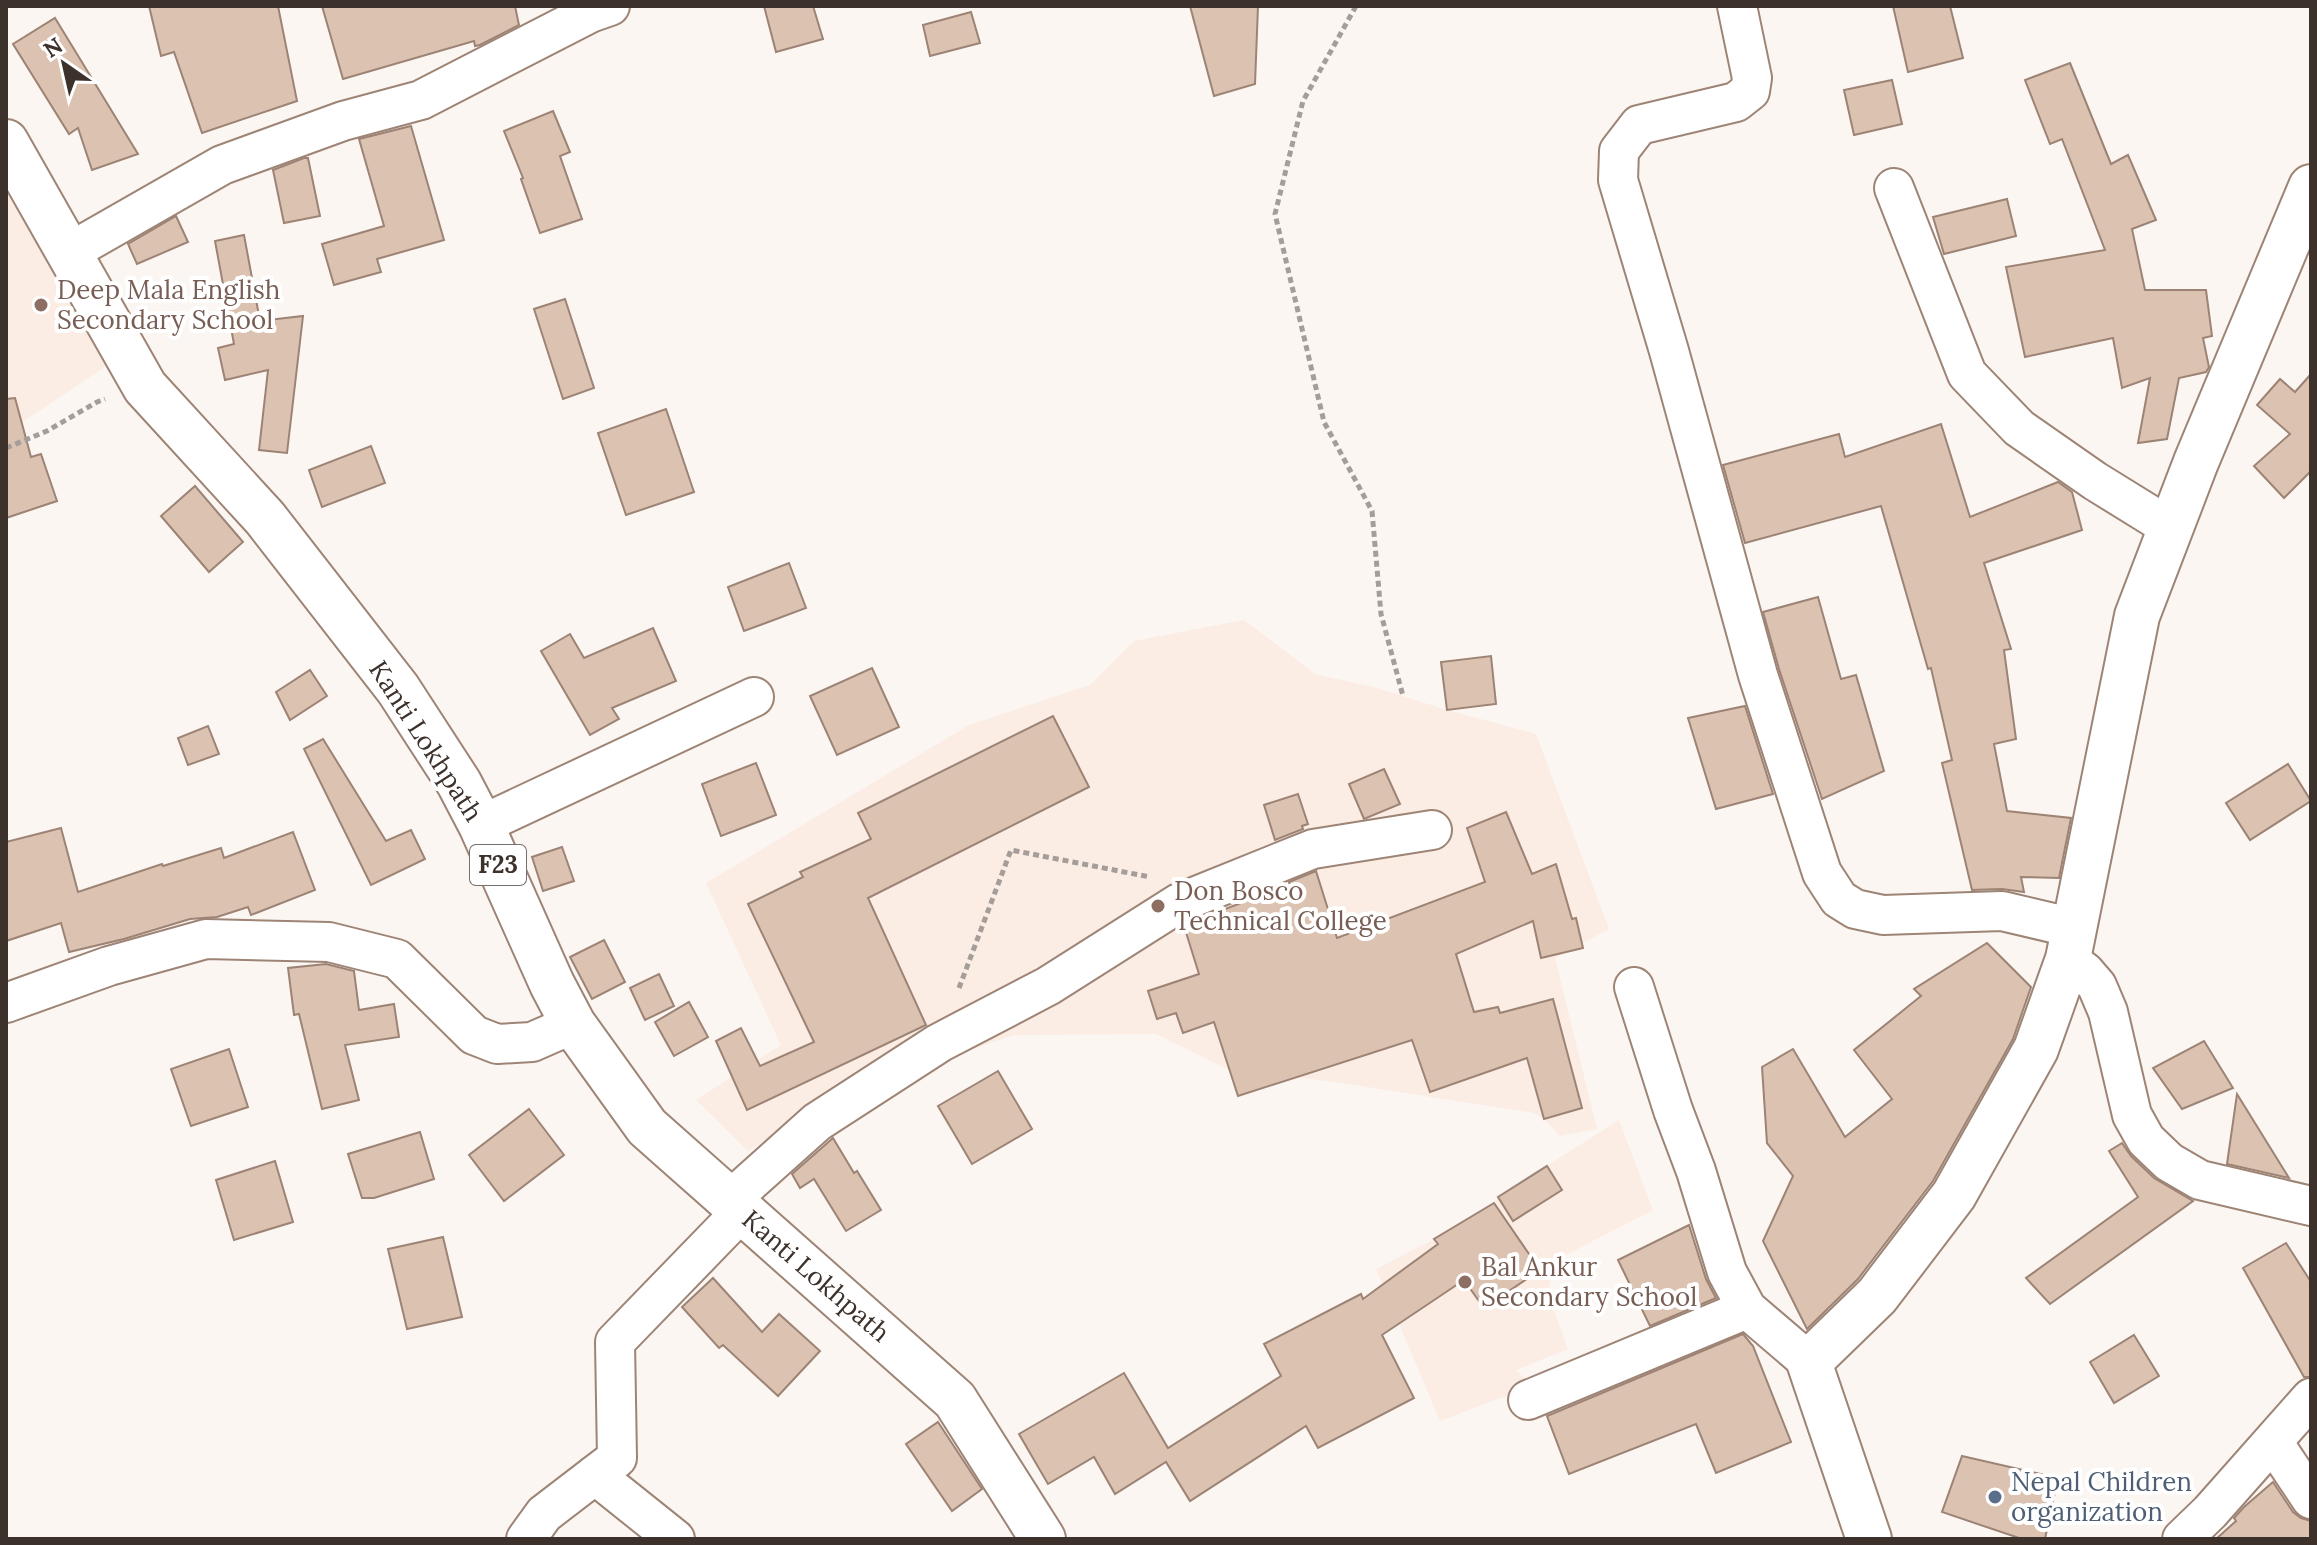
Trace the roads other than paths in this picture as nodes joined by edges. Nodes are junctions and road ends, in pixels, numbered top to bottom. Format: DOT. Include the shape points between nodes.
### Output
graph roads {
  1 [pos="1737,6"];
  2 [pos="596,8"];
  3 [pos="6,142"];
  4 [pos="2311,187"];
  5 [pos="1894,188"];
  6 [pos="68,253"];
  7 [pos="2171,528"];
  8 [pos="754,697"];
  9 [pos="481,825"];
  10 [pos="1432,830"];
  11 [pos="2071,944"];
  12 [pos="1634,987"];
  13 [pos="6,1003"];
  14 [pos="573,1024"];
  15 [pos="736,1206"];
  16 [pos="2311,1206"];
  17 [pos="1747,1309"];
  18 [pos="1809,1362"];
  19 [pos="2311,1398"];
  20 [pos="1528,1400"];
  21 [pos="2273,1442"];
  22 [pos="595,1475"];
  23 [pos="2311,1499"];
  24 [pos="526,1539"];
  25 [pos="675,1539"];
  26 [pos="1043,1539"];
  27 [pos="1869,1539"];
  28 [pos="2182,1539"];
  1 -- 11 [label="street" via="1750,91 1736,102 1639,125 1619,151 1618,180 1758,675 1822,873 1839,899 1855,909 1883,915 2002,911"];
  2 -- 6 [label="street" via="421,100 343,121 222,165"];
  3 -- 6 [label="main road, Kanti Lokhpath / F23"];
  4 -- 7 [label="main road"];
  5 -- 7 [label="street" via="1967,374 2019,428"];
  6 -- 9 [label="main road, Kanti Lokhpath / F23" via="145,387 265,518 398,689"];
  7 -- 11 [label="main road" via="2137,616"];
  8 -- 9 [label="street"];
  9 -- 14 [label="main road, Kanti Lokhpath / F23"];
  10 -- 15 [label="street" via="1313,849 1179,903 1048,986 939,1043 817,1122"];
  11 -- 16 [label="street" via="2108,1012 2132,1115 2146,1140 2200,1180"];
  11 -- 18 [label="main road" via="2036,1049 1954,1195 1877,1296"];
  12 -- 17 [label="street" via="1727,1272"];
  13 -- 14 [label="street" via="206,939 329,942 397,959 474,1035 497,1044 532,1042"];
  14 -- 15 [label="main road, Kanti Lokhpath / F23" via="647,1127"];
  15 -- 22 [label="street" via="615,1342 617,1458"];
  15 -- 26 [label="main road, Kanti Lokhpath / F23" via="955,1400"];
  17 -- 18 [label="street"];
  17 -- 20 [label="street"];
  18 -- 27 [label="main road"];
  19 -- 21 [label="street"];
  21 -- 23 [label="street"];
  21 -- 28 [label="street"];
  22 -- 24 [label="street" via="544,1514"];
  22 -- 25 [label="street"];
}
